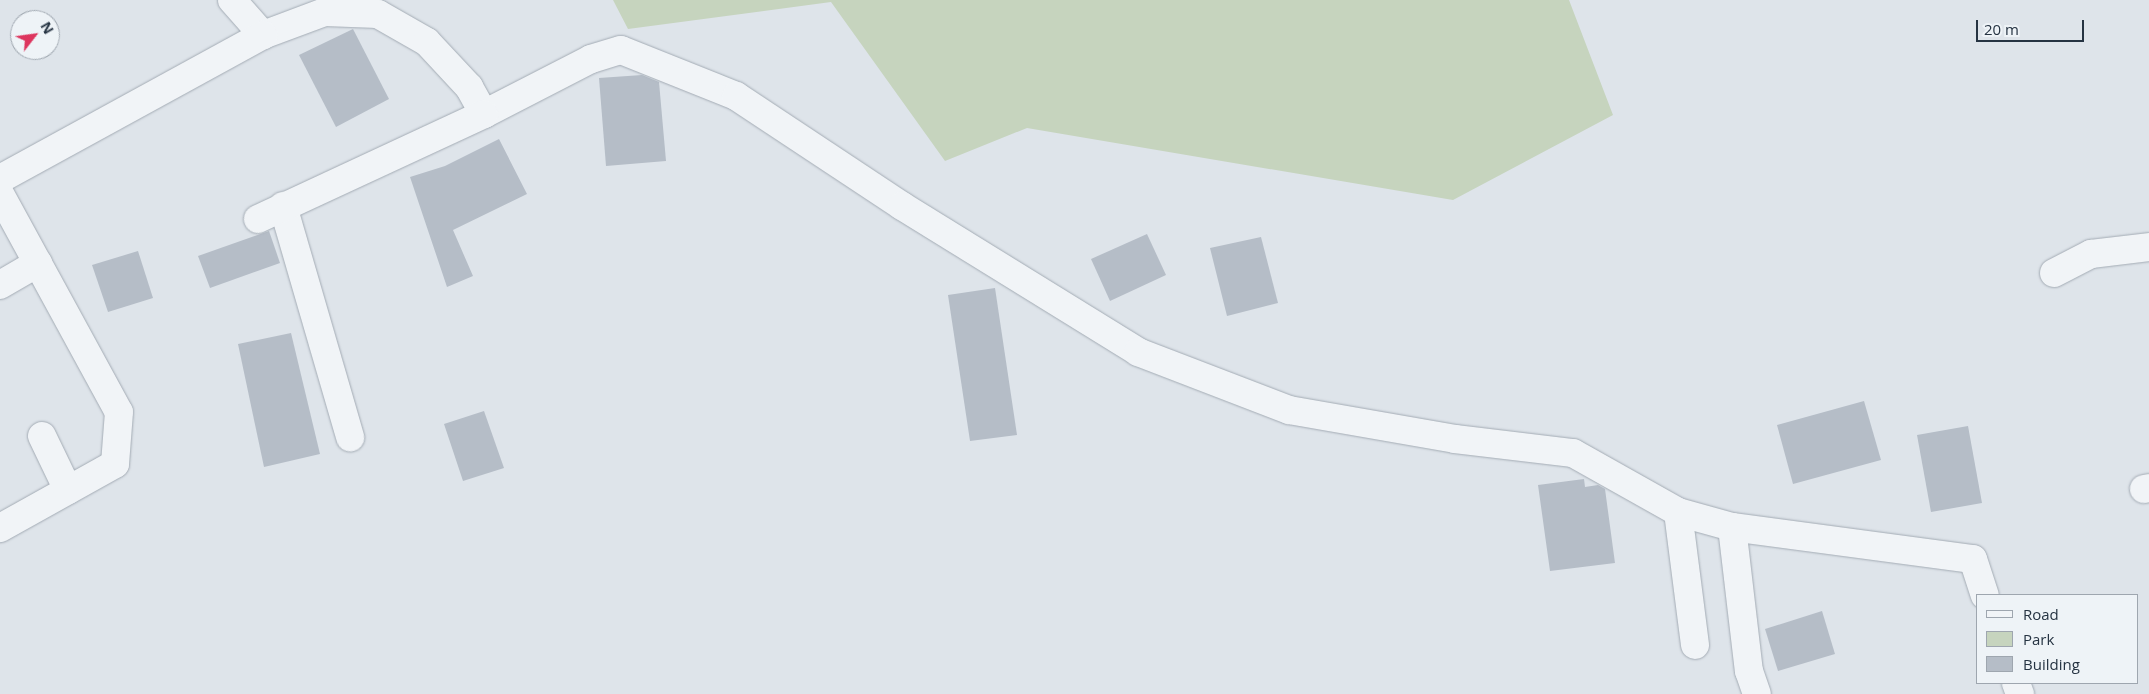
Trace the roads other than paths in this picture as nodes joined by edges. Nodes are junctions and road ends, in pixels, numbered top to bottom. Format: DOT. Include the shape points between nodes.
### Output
graph roads {
  1 [pos="232,0"];
  2 [pos="263,35"];
  3 [pos="484,114"];
  4 [pos="0,178"];
  5 [pos="0,194"];
  6 [pos="283,206"];
  7 [pos="258,219"];
  8 [pos="2149,247"];
  9 [pos="38,263"];
  10 [pos="2054,273"];
  11 [pos="0,285"];
  12 [pos="42,436"];
  13 [pos="350,437"];
  14 [pos="68,490"];
  15 [pos="1678,512"];
  16 [pos="1732,527"];
  17 [pos="0,528"];
  18 [pos="1985,594"];
  19 [pos="1695,645"];
  20 [pos="1757,694"];
  1 -- 2 [label="street"];
  2 -- 3 [label="street" via="325,12 378,14 427,42 469,87"];
  2 -- 4 [label="street"];
  3 -- 6 [label="street"];
  3 -- 15 [label="street" via="591,59 621,50 736,96 902,206 1138,352 1289,410 1455,439 1573,453"];
  5 -- 9 [label="street"];
  6 -- 7 [label="street"];
  6 -- 13 [label="street"];
  8 -- 10 [label="street" via="2091,254"];
  9 -- 11 [label="street"];
  9 -- 14 [label="street" via="119,412 115,464"];
  12 -- 14 [label="street"];
  14 -- 17 [label="street"];
  15 -- 16 [label="street"];
  15 -- 19 [label="street"];
  16 -- 18 [label="street" via="1973,559"];
  16 -- 20 [label="street" via="1749,671"];
}
